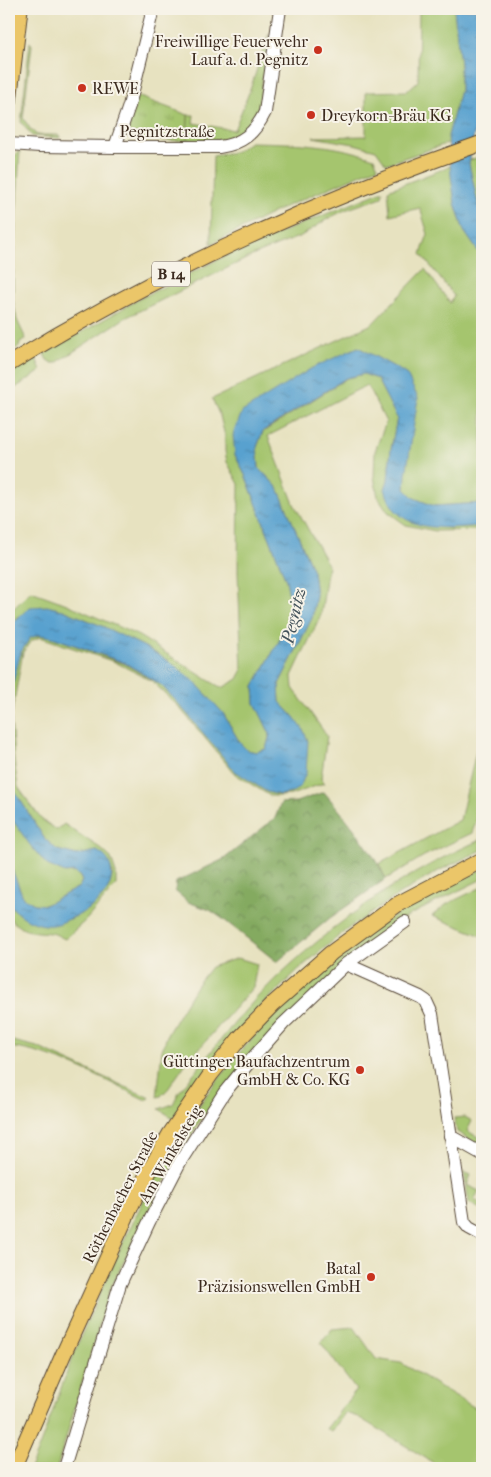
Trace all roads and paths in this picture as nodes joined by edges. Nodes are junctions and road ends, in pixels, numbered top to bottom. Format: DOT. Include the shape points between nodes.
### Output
graph roads {
  1 [pos="20,9"];
  2 [pos="154,9"];
  3 [pos="280,9"];
  4 [pos="9,102"];
  5 [pos="482,143"];
  6 [pos="9,144"];
  7 [pos="115,147"];
  8 [pos="15,360"];
  9 [pos="482,860"];
  10 [pos="405,922"];
  11 [pos="346,964"];
  12 [pos="450,1136"];
  13 [pos="482,1154"];
  14 [pos="482,1235"];
  15 [pos="14,1468"];
  16 [pos="64,1468"];
  1 -- 4 [label="main road"];
  2 -- 7 [label="street"];
  3 -- 7 [label="street, Pegnitzstraße" via="265,112 260,124 246,138 220,147"];
  5 -- 8 [label="main road, B 14" via="294,216 171,274"];
  6 -- 7 [label="street, Pegnitzstraße"];
  9 -- 15 [label="main road, Röthenbacher Straße" via="398,904 332,953 273,1004 211,1074 170,1134 138,1193"];
  10 -- 11 [label="street, Am Winkelsteig"];
  11 -- 12 [label="street" via="426,1001 432,1014"];
  11 -- 16 [label="street, Am Winkelsteig" via="283,1024 251,1060 224,1093 176,1170 120,1284"];
  12 -- 13 [label="street"];
  12 -- 14 [label="street" via="464,1222"];
}
